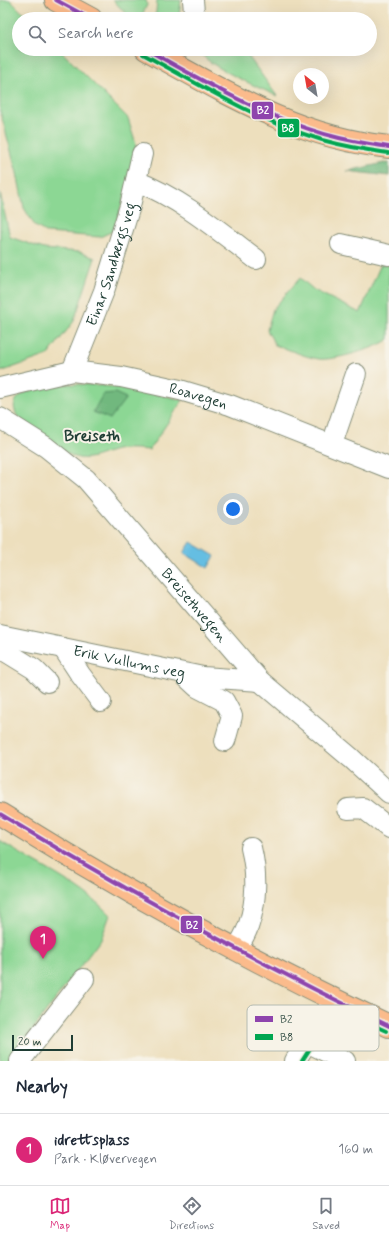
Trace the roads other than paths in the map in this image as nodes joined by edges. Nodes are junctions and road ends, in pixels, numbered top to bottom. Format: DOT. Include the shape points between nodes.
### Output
graph roads {
  1 [pos="56,0"];
  2 [pos="193,0"];
  3 [pos="78,12"];
  4 [pos="194,12"];
  5 [pos="167,56"];
  6 [pos="389,147"];
  7 [pos="142,154"];
  8 [pos="136,181"];
  9 [pos="341,244"];
  10 [pos="389,254"];
  11 [pos="256,259"];
  12 [pos="72,371"];
  13 [pos="356,374"];
  14 [pos="0,388"];
  15 [pos="0,418"];
  16 [pos="332,444"];
  17 [pos="389,468"];
  18 [pos="0,635"];
  19 [pos="0,648"];
  20 [pos="63,648"];
  21 [pos="182,672"];
  22 [pos="260,681"];
  23 [pos="47,682"];
  24 [pos="102,702"];
  25 [pos="224,740"];
  26 [pos="389,793"];
  27 [pos="348,809"];
  28 [pos="0,814"];
  29 [pos="389,828"];
  30 [pos="251,848"];
  31 [pos="237,949"];
  32 [pos="84,979"];
  33 [pos="334,1000"];
  34 [pos="331,1005"];
  35 [pos="345,1005"];
  36 [pos="379,1021"];
  37 [pos="389,1026"];
  38 [pos="303,1051"];
  39 [pos="325,1051"];
  40 [pos="20,1061"];
  41 [pos="295,1061"];
  42 [pos="345,1061"];
  1 -- 3 [label="main road"];
  2 -- 4 [label="street"];
  5 -- 6 [label="main road" via="235,98 280,120 323,135"];
  7 -- 8 [label="street, Einar Sandbergs veg"];
  8 -- 11 [label="street" via="156,189 201,217"];
  8 -- 12 [label="street, Einar Sandbergs veg" via="104,291"];
  9 -- 10 [label="street"];
  12 -- 14 [label="street, Roavegen"];
  12 -- 16 [label="street, Roavegen" via="122,376 180,390 230,405"];
  13 -- 16 [label="street"];
  15 -- 22 [label="street, Breisethvegen" via="46,447 86,479"];
  16 -- 17 [label="street, Roavegen"];
  18 -- 20 [label="street, Erik Vullums veg"];
  19 -- 23 [label="street" via="34,669"];
  20 -- 21 [label="street, Erik Vullums veg"];
  20 -- 24 [label="street"];
  21 -- 22 [label="street, Erik Vullums veg" via="203,677"];
  21 -- 25 [label="street" via="197,687 224,701 232,716"];
  22 -- 26 [label="street, Breisethvegen"];
  27 -- 29 [label="street" via="363,808"];
  28 -- 31 [label="main road" via="133,894"];
  30 -- 31 [label="street" via="255,863 254,902 249,925"];
  31 -- 33 [label="main road"];
  32 -- 40 [label="street"];
  33 -- 34 [label="street"];
  33 -- 35 [label="main road"];
  36 -- 37 [label="main road"];
  38 -- 41 [label="street"];
  39 -- 42 [label="street"];
}
